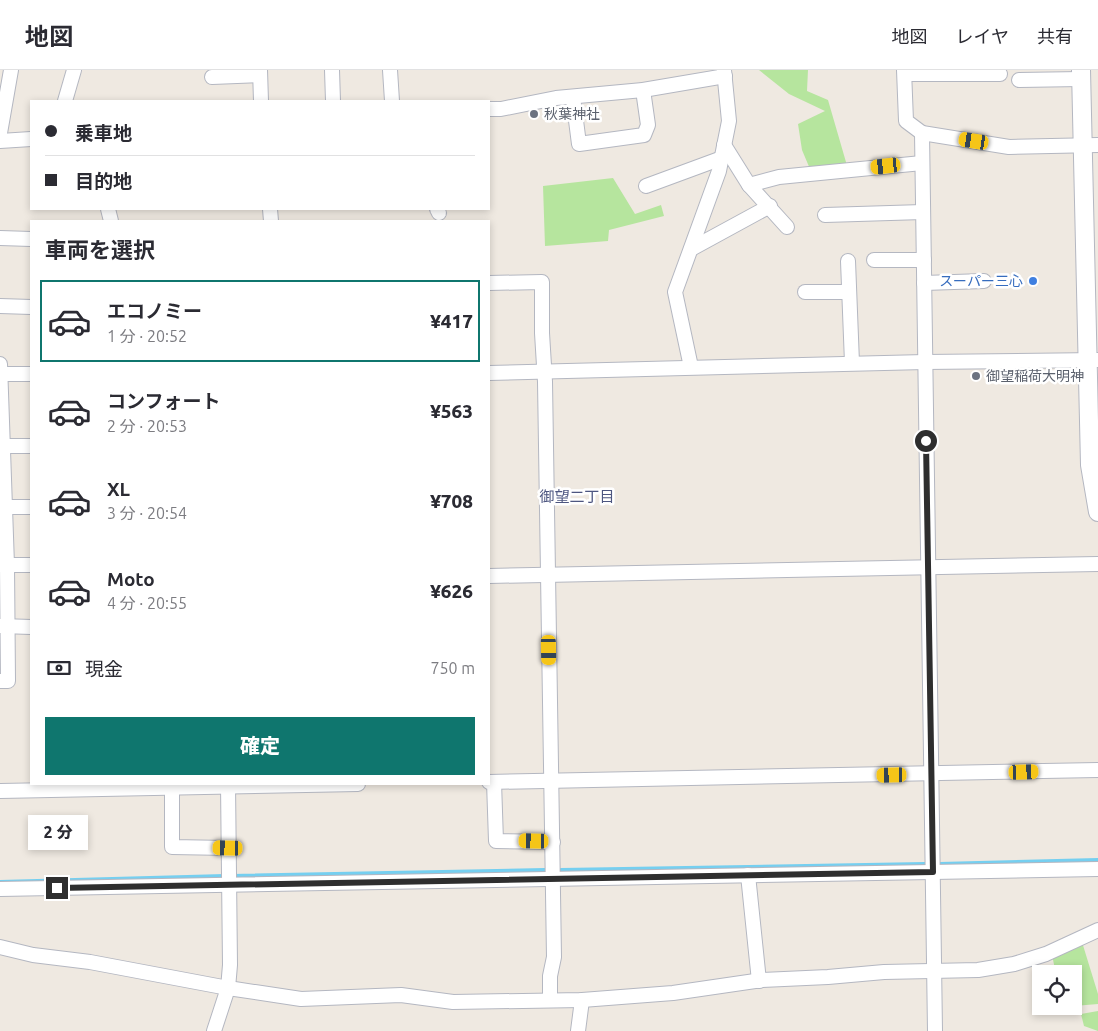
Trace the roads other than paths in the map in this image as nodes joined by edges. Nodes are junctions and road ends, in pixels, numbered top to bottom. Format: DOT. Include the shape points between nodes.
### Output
graph roads {
  1 [pos="11,70"];
  2 [pos="74,70"];
  3 [pos="332,70"];
  4 [pos="390,70"];
  5 [pos="905,72"];
  6 [pos="260,73"];
  7 [pos="724,73"];
  8 [pos="1000,74"];
  9 [pos="1081,75"];
  10 [pos="212,77"];
  11 [pos="1020,80"];
  12 [pos="643,90"];
  13 [pos="573,97"];
  14 [pos="65,100"];
  15 [pos="261,100"];
  16 [pos="333,100"];
  17 [pos="392,100"];
  18 [pos="490,109"];
  19 [pos="922,132"];
  20 [pos="0,133"];
  21 [pos="30,139"];
  22 [pos="0,141"];
  23 [pos="1090,145"];
  24 [pos="723,151"];
  25 [pos="922,163"];
  26 [pos="749,185"];
  27 [pos="646,186"];
  28 [pos="770,206"];
  29 [pos="923,212"];
  30 [pos="825,215"];
  31 [pos="787,227"];
  32 [pos="0,238"];
  33 [pos="30,239"];
  34 [pos="691,249"];
  35 [pos="874,260"];
  36 [pos="924,260"];
  37 [pos="848,261"];
  38 [pos="984,281"];
  39 [pos="490,283"];
  40 [pos="924,283"];
  41 [pos="805,292"];
  42 [pos="849,292"];
  43 [pos="0,306"];
  44 [pos="30,307"];
  45 [pos="1093,360"];
  46 [pos="925,362"];
  47 [pos="852,363"];
  48 [pos="0,364"];
  49 [pos="691,367"];
  50 [pos="544,372"];
  51 [pos="490,373"];
  52 [pos="0,374"];
  53 [pos="30,374"];
  54 [pos="1,446"];
  55 [pos="30,446"];
  56 [pos="2,507"];
  57 [pos="30,508"];
  58 [pos="1098,512"];
  59 [pos="1098,564"];
  60 [pos="4,565"];
  61 [pos="30,566"];
  62 [pos="928,569"];
  63 [pos="490,576"];
  64 [pos="547,576"];
  65 [pos="4,626"];
  66 [pos="30,627"];
  67 [pos="0,681"];
  68 [pos="1098,770"];
  69 [pos="932,774"];
  70 [pos="552,781"];
  71 [pos="491,782"];
  72 [pos="228,785"];
  73 [pos="172,789"];
  74 [pos="0,791"];
  75 [pos="553,842"];
  76 [pos="228,848"];
  77 [pos="1098,869"];
  78 [pos="933,872"];
  79 [pos="748,876"];
  80 [pos="554,879"];
  81 [pos="229,885"];
  82 [pos="0,889"];
  83 [pos="1098,930"];
  84 [pos="0,948"];
  85 [pos="935,969"];
  86 [pos="759,981"];
  87 [pos="228,988"];
  88 [pos="550,999"];
  89 [pos="582,1000"];
  90 [pos="214,1031"];
  91 [pos="578,1031"];
  92 [pos="935,1031"];
  1 -- 20 [label="street"];
  2 -- 14 [label="street"];
  3 -- 16 [label="street"];
  4 -- 17 [label="street"];
  5 -- 8 [label="street"];
  5 -- 19 [label="street" via="906,120"];
  6 -- 10 [label="street"];
  6 -- 15 [label="street"];
  7 -- 12 [label="street"];
  7 -- 24 [label="street" via="729,121"];
  9 -- 11 [label="street"];
  9 -- 23 [label="street"];
  12 -- 13 [label="street"];
  12 -- 13 [label="street" via="648,125 644,135 579,144"];
  13 -- 18 [label="street"];
  19 -- 23 [label="street" via="1009,147"];
  19 -- 25 [label="street"];
  21 -- 22 [label="street"];
  23 -- 45 [label="street"];
  24 -- 26 [label="street"];
  24 -- 27 [label="street"];
  24 -- 34 [label="street"];
  25 -- 26 [label="street" via="779,177"];
  25 -- 29 [label="street"];
  26 -- 28 [label="street"];
  28 -- 31 [label="street"];
  28 -- 34 [label="street"];
  29 -- 30 [label="street"];
  29 -- 36 [label="street"];
  32 -- 33 [label="street"];
  34 -- 49 [label="street" via="675,292"];
  35 -- 36 [label="street"];
  36 -- 40 [label="street"];
  37 -- 42 [label="street"];
  38 -- 40 [label="street"];
  39 -- 50 [label="street" via="542,282"];
  40 -- 46 [label="street"];
  41 -- 42 [label="street"];
  42 -- 47 [label="street"];
  43 -- 44 [label="street"];
  45 -- 46 [label="street"];
  45 -- 58 [label="street" via="1090,465"];
  46 -- 47 [label="street"];
  46 -- 62 [label="street"];
  47 -- 49 [label="street"];
  48 -- 52 [label="street"];
  49 -- 50 [label="street"];
  50 -- 51 [label="street"];
  50 -- 64 [label="street"];
  52 -- 53 [label="street"];
  52 -- 54 [label="street"];
  54 -- 55 [label="street"];
  54 -- 56 [label="street"];
  56 -- 57 [label="street"];
  56 -- 60 [label="street"];
  59 -- 62 [label="street"];
  60 -- 61 [label="street"];
  60 -- 65 [label="street"];
  62 -- 64 [label="street"];
  62 -- 69 [label="street"];
  63 -- 64 [label="street"];
  64 -- 70 [label="street"];
  65 -- 66 [label="street"];
  65 -- 67 [label="street" via="8,681"];
  68 -- 69 [label="street"];
  69 -- 70 [label="street"];
  69 -- 78 [label="street"];
  70 -- 71 [label="street"];
  70 -- 75 [label="street"];
  71 -- 75 [label="street" via="496,841"];
  72 -- 73 [label="street"];
  72 -- 76 [label="street"];
  73 -- 74 [label="street"];
  73 -- 76 [label="street" via="172,847"];
  75 -- 80 [label="street"];
  76 -- 81 [label="street"];
  77 -- 78 [label="street"];
  78 -- 79 [label="street"];
  78 -- 85 [label="street"];
  79 -- 80 [label="street"];
  79 -- 86 [label="street"];
  80 -- 81 [label="street"];
  80 -- 88 [label="street" via="554,957"];
  81 -- 82 [label="street"];
  81 -- 87 [label="street"];
  83 -- 85 [label="street" via="1046,954 1014,964 978,970"];
  84 -- 87 [label="street"];
  85 -- 86 [label="street"];
  85 -- 92 [label="street"];
  86 -- 89 [label="street" via="673,993"];
  87 -- 88 [label="street" via="301,999 401,995 453,1002"];
  87 -- 90 [label="street"];
  88 -- 89 [label="street"];
  89 -- 91 [label="street"];
}
